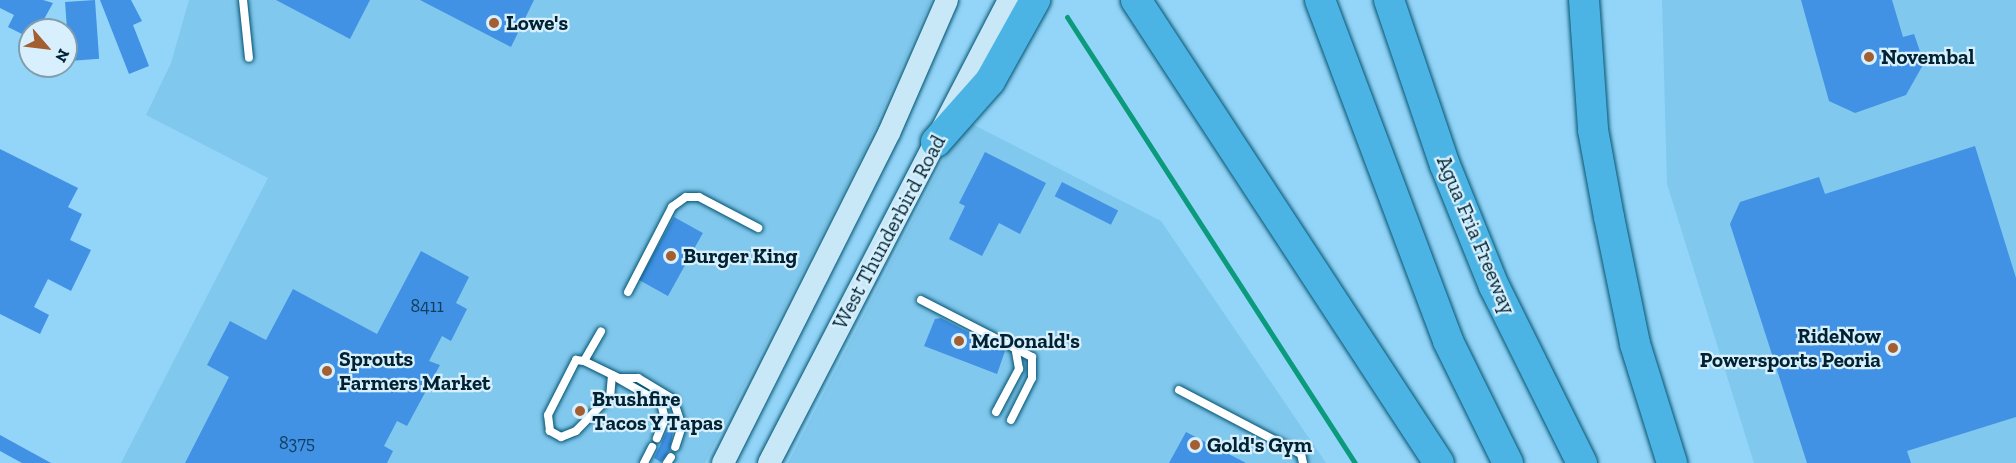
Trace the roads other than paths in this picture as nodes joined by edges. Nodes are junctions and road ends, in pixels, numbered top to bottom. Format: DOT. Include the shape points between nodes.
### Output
graph roads {
  1 [pos="243,0"];
  2 [pos="947,0"];
  3 [pos="1010,0"];
  4 [pos="1035,0"];
  5 [pos="1136,0"];
  6 [pos="1320,0"];
  7 [pos="1389,0"];
  8 [pos="1584,0"];
  9 [pos="249,58"];
  10 [pos="936,142"];
  11 [pos="758,228"];
  12 [pos="628,292"];
  13 [pos="921,300"];
  14 [pos="601,331"];
  15 [pos="1015,346"];
  16 [pos="584,361"];
  17 [pos="615,377"];
  18 [pos="1179,390"];
  19 [pos="996,412"];
  20 [pos="1011,420"];
  21 [pos="657,438"];
  22 [pos="652,447"];
  23 [pos="675,447"];
  24 [pos="644,463"];
  25 [pos="723,463"];
  26 [pos="769,463"];
  27 [pos="1303,463"];
  28 [pos="1439,463"];
  29 [pos="1508,463"];
  30 [pos="1582,463"];
  31 [pos="1672,463"];
  1 -- 9 [label="lane"];
  2 -- 25 [label="main road, West Thunderbird Road" via="889,133"];
  3 -- 10 [label="main road, West Thunderbird Road"];
  4 -- 10 [label="highway" via="990,81"];
  5 -- 28 [label="highway"];
  6 -- 29 [label="highway" via="1448,340"];
  7 -- 30 [label="highway, Agua Fria Freeway" via="1445,165 1494,286"];
  8 -- 31 [label="highway" via="1593,130 1609,217 1635,344"];
  10 -- 26 [label="main road, West Thunderbird Road"];
  11 -- 12 [label="lane" via="699,197 686,197 672,207"];
  13 -- 15 [label="lane"];
  14 -- 16 [label="lane"];
  15 -- 19 [label="lane" via="1019,369"];
  15 -- 20 [label="lane" via="1032,357 1034,370"];
  16 -- 17 [label="lane"];
  16 -- 17 [label="lane" via="576,360 548,415 547,426 555,435 568,437 610,396"];
  17 -- 21 [label="lane" via="661,403 665,419"];
  17 -- 23 [label="lane" via="638,378 673,399 682,418"];
  18 -- 27 [label="lane" via="1301,454"];
  22 -- 24 [label="lane"];
}
